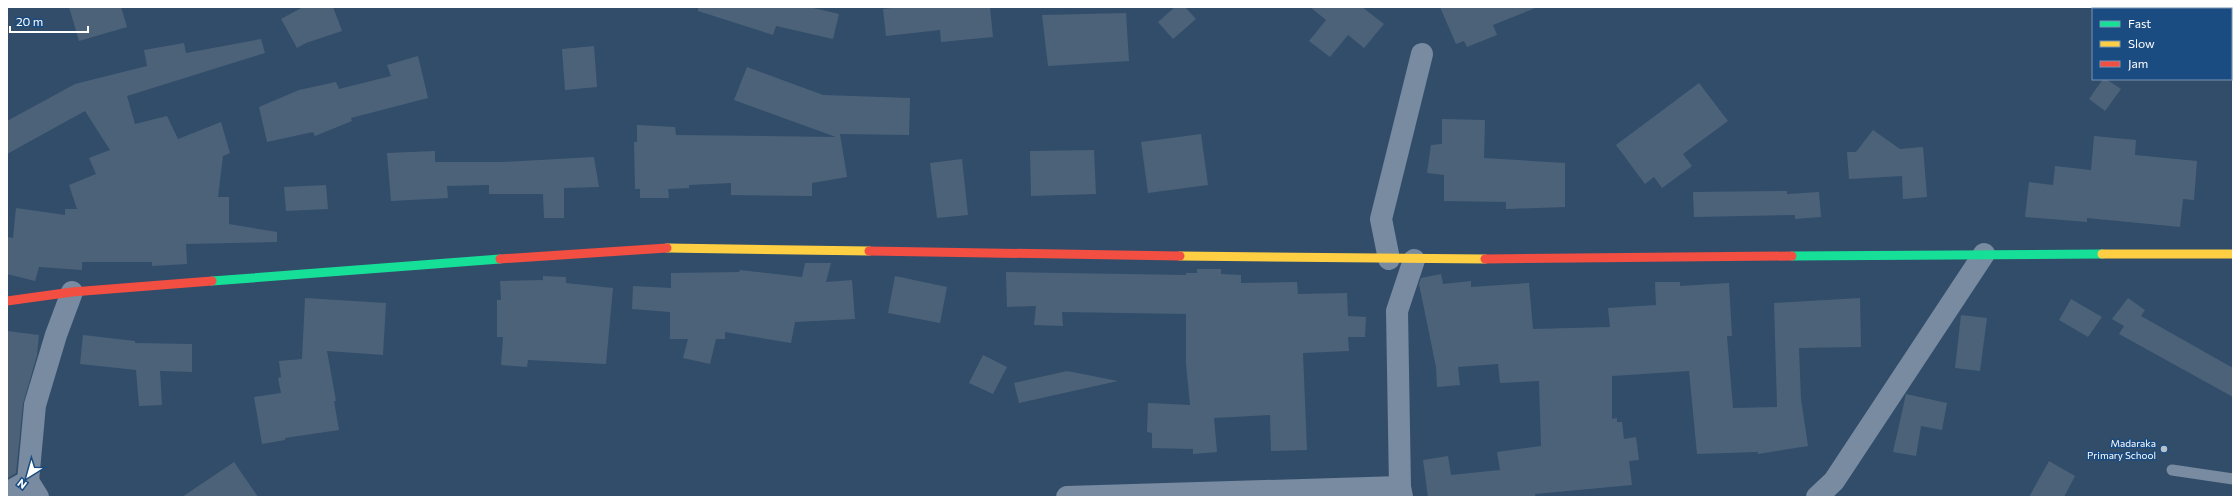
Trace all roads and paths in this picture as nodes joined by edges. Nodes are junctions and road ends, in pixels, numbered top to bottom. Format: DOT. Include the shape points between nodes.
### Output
graph roads {
  1 [pos="1422,54"];
  2 [pos="1984,254"];
  3 [pos="2233,254"];
  4 [pos="1389,259"];
  5 [pos="1414,260"];
  6 [pos="72,292"];
  7 [pos="7,301"];
  8 [pos="2172,470"];
  9 [pos="2233,479"];
  10 [pos="33,489"];
  11 [pos="1401,492"];
  12 [pos="7,493"];
  13 [pos="1101,496"];
  14 [pos="1067,497"];
  15 [pos="1817,497"];
  1 -- 4 [label="street" via="1381,219"];
  2 -- 3 [label="street"];
  2 -- 5 [label="street"];
  2 -- 15 [label="street" via="1834,481"];
  4 -- 5 [label="street"];
  4 -- 6 [label="street" via="649,248"];
  5 -- 11 [label="street" via="1397,311"];
  6 -- 7 [label="street"];
  6 -- 10 [label="street" via="35,406"];
  8 -- 9 [label="lane"];
  10 -- 12 [label="street"];
  11 -- 13 [label="street"];
  13 -- 14 [label="street"];
}
